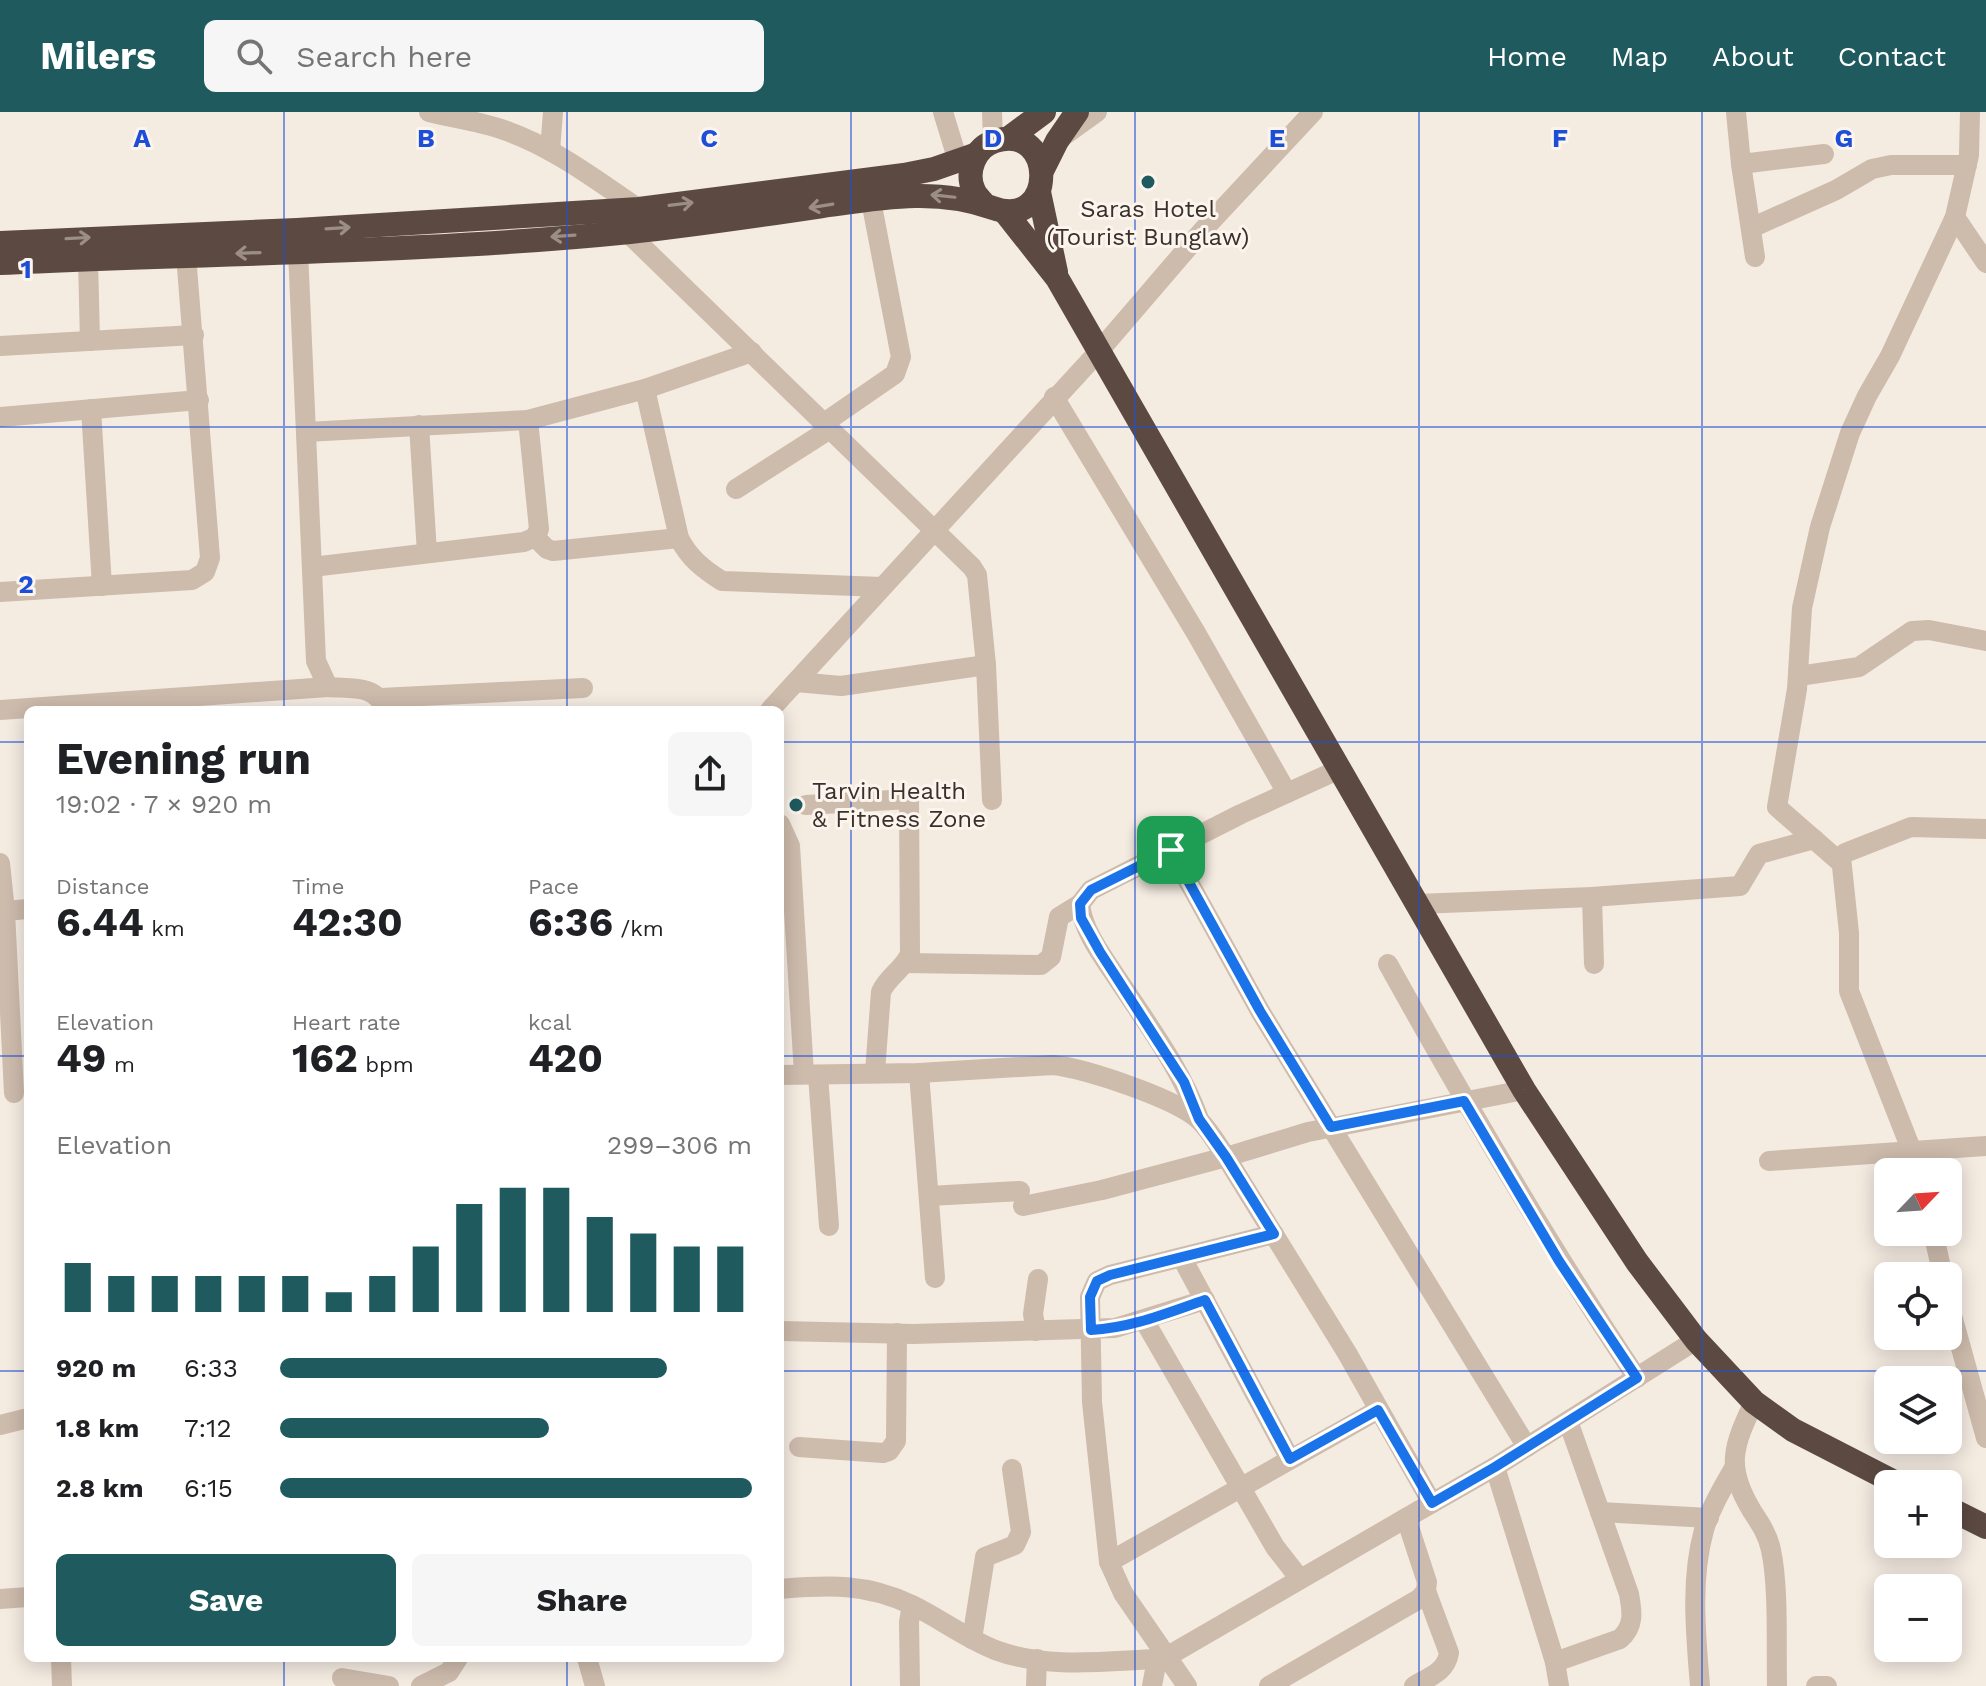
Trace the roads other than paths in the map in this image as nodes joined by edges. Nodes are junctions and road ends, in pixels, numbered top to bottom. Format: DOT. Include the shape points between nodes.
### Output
graph roads {
  1 [pos="429,112"];
  2 [pos="553,112"];
  3 [pos="943,112"];
  4 [pos="992,112"];
  5 [pos="1044,112"];
  6 [pos="1077,112"];
  7 [pos="1097,112"];
  8 [pos="1313,112"];
  9 [pos="1736,112"];
  10 [pos="1970,112"];
  11 [pos="1057,141"];
  12 [pos="984,149"];
  13 [pos="550,151"];
  14 [pos="1824,154"];
  15 [pos="1741,164"];
  16 [pos="1967,165"];
  17 [pos="1041,180"];
  18 [pos="869,190"];
  19 [pos="995,208"];
  20 [pos="639,209"];
  21 [pos="1955,217"];
  22 [pos="1751,228"];
  23 [pos="627,232"];
  24 [pos="0,243"];
  25 [pos="298,251"];
  26 [pos="186,255"];
  27 [pos="1755,257"];
  28 [pos="88,259"];
  29 [pos="0,263"];
  30 [pos="1986,263"];
  31 [pos="1057,278"];
  32 [pos="194,335"];
  33 [pos="90,341"];
  34 [pos="0,346"];
  35 [pos="1100,350"];
  36 [pos="752,352"];
  37 [pos="645,389"];
  38 [pos="1054,397"];
  39 [pos="199,400"];
  40 [pos="91,409"];
  41 [pos="0,417"];
  42 [pos="528,420"];
  43 [pos="419,425"];
  44 [pos="827,426"];
  45 [pos="306,432"];
  46 [pos="736,489"];
  47 [pos="933,531"];
  48 [pos="535,537"];
  49 [pos="679,538"];
  50 [pos="427,553"];
  51 [pos="312,567"];
  52 [pos="102,586"];
  53 [pos="882,587"];
  54 [pos="0,592"];
  55 [pos="1986,641"];
  56 [pos="986,665"];
  57 [pos="1799,676"];
  58 [pos="796,682"];
  59 [pos="328,687"];
  60 [pos="583,688"];
  61 [pos="383,704"];
  62 [pos="108,706"];
  63 [pos="774,706"];
  64 [pos="24,709"];
  65 [pos="0,710"];
  66 [pos="1340,769"];
  67 [pos="1287,793"];
  68 [pos="992,800"];
  69 [pos="806,805"];
  70 [pos="1986,829"];
  71 [pos="784,833"];
  72 [pos="1814,839"];
  73 [pos="1171,850"];
  74 [pos="1840,862"];
  75 [pos="0,863"];
  76 [pos="1592,897"];
  77 [pos="1080,904"];
  78 [pos="1418,904"];
  79 [pos="24,909"];
  80 [pos="5,911"];
  81 [pos="906,963"];
  82 [pos="1388,964"];
  83 [pos="1594,964"];
  84 [pos="875,1072"];
  85 [pos="919,1073"];
  86 [pos="784,1075"];
  87 [pos="811,1075"];
  88 [pos="1524,1090"];
  89 [pos="14,1093"];
  90 [pos="1464,1101"];
  91 [pos="1199,1119"];
  92 [pos="1331,1127"];
  93 [pos="1986,1146"];
  94 [pos="1911,1150"];
  95 [pos="1226,1157"];
  96 [pos="1914,1158"];
  97 [pos="1769,1161"];
  98 [pos="929,1196"];
  99 [pos="829,1226"];
  100 [pos="1274,1234"];
  101 [pos="1182,1258"];
  102 [pos="935,1278"];
  103 [pos="1038,1279"];
  104 [pos="1205,1300"];
  105 [pos="1144,1320"];
  106 [pos="1091,1330"];
  107 [pos="784,1331"];
  108 [pos="1036,1331"];
  109 [pos="897,1333"];
  110 [pos="1696,1340"];
  111 [pos="1962,1350"];
  112 [pos="1637,1378"];
  113 [pos="1754,1402"];
  114 [pos="1378,1410"];
  115 [pos="24,1419"];
  116 [pos="1568,1421"];
  117 [pos="0,1425"];
  118 [pos="1986,1438"];
  119 [pos="799,1447"];
  120 [pos="1527,1447"];
  121 [pos="1290,1459"];
  122 [pos="1495,1467"];
  123 [pos="1734,1468"];
  124 [pos="1012,1469"];
  125 [pos="1874,1472"];
  126 [pos="1240,1487"];
  127 [pos="1432,1503"];
  128 [pos="1600,1512"];
  129 [pos="1962,1515"];
  130 [pos="1406,1518"];
  131 [pos="1709,1518"];
  132 [pos="1986,1527"];
  133 [pos="1109,1562"];
  134 [pos="1300,1579"];
  135 [pos="784,1589"];
  136 [pos="1426,1591"];
  137 [pos="24,1597"];
  138 [pos="0,1599"];
  139 [pos="912,1605"];
  140 [pos="972,1639"];
  141 [pos="1162,1658"];
  142 [pos="1037,1659"];
  143 [pos="61,1662"];
  144 [pos="455,1662"];
  145 [pos="588,1662"];
  146 [pos="1555,1662"];
  147 [pos="1447,1663"];
  148 [pos="342,1678"];
  149 [pos="62,1686"];
  150 [pos="389,1686"];
  151 [pos="421,1686"];
  152 [pos="595,1686"];
  153 [pos="910,1686"];
  154 [pos="1036,1686"];
  155 [pos="1152,1686"];
  156 [pos="1187,1686"];
  157 [pos="1269,1686"];
  158 [pos="1414,1686"];
  159 [pos="1449,1686"];
  160 [pos="1559,1686"];
  161 [pos="1700,1686"];
  162 [pos="1777,1686"];
  163 [pos="1816,1686"];
  164 [pos="1827,1686"];
  1 -- 13 [label="street" via="500,129"];
  2 -- 13 [label="street"];
  3 -- 12 [label="street"];
  4 -- 12 [label="street"];
  5 -- 12 [label="highway"];
  6 -- 11 [label="highway"];
  7 -- 11 [label="street"];
  8 -- 35 [label="street"];
  9 -- 15 [label="street"];
  10 -- 16 [label="street"];
  11 -- 17 [label="highway"];
  12 -- 17 [label="highway" via="1031,148"];
  12 -- 18 [label="highway"];
  12 -- 19 [label="highway" via="970,171 974,190"];
  13 -- 20 [label="street"];
  14 -- 15 [label="street"];
  15 -- 22 [label="street"];
  16 -- 21 [label="street"];
  16 -- 22 [label="street" via="1872,169"];
  17 -- 19 [label="highway" via="1031,203 1019,210"];
  17 -- 31 [label="highway"];
  19 -- 18 [label="highway, one-way"];
  20 -- 18 [label="highway, one-way"];
  18 -- 23 [label="highway, one-way"];
  18 -- 44 [label="street" via="900,366"];
  19 -- 31 [label="highway"];
  24 -- 20 [label="highway, one-way"];
  21 -- 30 [label="street"];
  21 -- 57 [label="street" via="1850,433 1808,579"];
  22 -- 27 [label="street"];
  23 -- 25 [label="highway, one-way"];
  23 -- 36 [label="street"];
  25 -- 26 [label="highway, one-way"];
  25 -- 45 [label="street"];
  26 -- 28 [label="highway"];
  26 -- 32 [label="street"];
  28 -- 29 [label="highway"];
  28 -- 33 [label="street"];
  31 -- 35 [label="highway"];
  32 -- 33 [label="street"];
  32 -- 39 [label="street"];
  33 -- 34 [label="street"];
  35 -- 38 [label="street"];
  35 -- 66 [label="highway"];
  36 -- 37 [label="street"];
  36 -- 44 [label="street"];
  37 -- 42 [label="street"];
  37 -- 49 [label="street"];
  38 -- 47 [label="street"];
  38 -- 67 [label="street"];
  39 -- 40 [label="street"];
  39 -- 52 [label="street" via="208,566 192,580"];
  40 -- 41 [label="street"];
  40 -- 52 [label="street"];
  42 -- 43 [label="street"];
  42 -- 48 [label="street" via="539,529"];
  43 -- 45 [label="street"];
  43 -- 50 [label="street"];
  44 -- 46 [label="street"];
  44 -- 47 [label="street"];
  45 -- 51 [label="street"];
  47 -- 53 [label="street"];
  47 -- 56 [label="street" via="977,575"];
  48 -- 49 [label="street" via="553,551"];
  48 -- 50 [label="street"];
  49 -- 53 [label="street" via="705,571 722,581"];
  50 -- 51 [label="street"];
  51 -- 59 [label="street" via="316,661"];
  52 -- 54 [label="street"];
  53 -- 58 [label="street"];
  55 -- 57 [label="street" via="1912,631 1859,667"];
  56 -- 58 [label="street" via="841,686"];
  56 -- 68 [label="street"];
  57 -- 72 [label="street" via="1777,807"];
  58 -- 63 [label="street"];
  59 -- 61 [label="street" via="372,692"];
  59 -- 62 [label="street"];
  60 -- 61 [label="street"];
  64 -- 65 [label="street"];
  66 -- 67 [label="street"];
  66 -- 78 [label="highway"];
  67 -- 73 [label="street"];
  69 -- 81 [label="street" via="909,799"];
  70 -- 74 [label="street" via="1911,827 1845,853"];
  71 -- 87 [label="street" via="790,846"];
  72 -- 74 [label="street"];
  72 -- 76 [label="street" via="1759,854 1740,886"];
  73 -- 77 [label="street" via="1091,890"];
  73 -- 92 [label="street"];
  74 -- 94 [label="street" via="1848,918 1849,991"];
  75 -- 80 [label="street"];
  76 -- 78 [label="street"];
  76 -- 83 [label="street"];
  77 -- 81 [label="street" via="1059,917 1051,957 1041,965"];
  77 -- 91 [label="street" via="1081,918 1184,1082"];
  78 -- 88 [label="highway"];
  79 -- 80 [label="street"];
  80 -- 89 [label="street"];
  81 -- 84 [label="street" via="881,992"];
  82 -- 90 [label="street"];
  84 -- 85 [label="street"];
  84 -- 87 [label="street"];
  85 -- 91 [label="street" via="1070,1067 1180,1107"];
  85 -- 98 [label="street"];
  86 -- 87 [label="street"];
  87 -- 99 [label="street"];
  88 -- 90 [label="street"];
  88 -- 110 [label="highway" via="1637,1262"];
  90 -- 92 [label="street"];
  90 -- 112 [label="street" via="1559,1261"];
  91 -- 95 [label="street"];
  92 -- 95 [label="street"];
  92 -- 120 [label="street"];
  93 -- 94 [label="street"];
  94 -- 96 [label="street"];
  94 -- 97 [label="street"];
  95 -- 98 [label="street" via="1102,1190 1022,1198"];
  95 -- 100 [label="street"];
  98 -- 102 [label="street"];
  100 -- 101 [label="street"];
  100 -- 114 [label="street"];
  101 -- 104 [label="street"];
  101 -- 106 [label="street" via="1097,1281 1090,1297"];
  103 -- 108 [label="street"];
  104 -- 105 [label="street"];
  104 -- 121 [label="street"];
  105 -- 106 [label="street"];
  105 -- 126 [label="street"];
  106 -- 108 [label="street"];
  106 -- 133 [label="street" via="1092,1402"];
  107 -- 109 [label="street"];
  108 -- 109 [label="street"];
  109 -- 119 [label="street" via="894,1446 883,1453"];
  110 -- 112 [label="street"];
  110 -- 113 [label="highway"];
  111 -- 118 [label="street"];
  112 -- 116 [label="street"];
  113 -- 123 [label="street" via="1736,1440"];
  113 -- 125 [label="highway" via="1793,1430"];
  114 -- 121 [label="street"];
  114 -- 127 [label="street"];
  115 -- 117 [label="street"];
  116 -- 120 [label="street"];
  116 -- 128 [label="street"];
  120 -- 122 [label="street"];
  121 -- 126 [label="street"];
  122 -- 127 [label="street"];
  122 -- 146 [label="street"];
  123 -- 131 [label="street"];
  123 -- 162 [label="street" via="1771,1550"];
  124 -- 140 [label="street" via="1021,1532 1015,1545 985,1557"];
  126 -- 133 [label="street"];
  126 -- 134 [label="street"];
  127 -- 130 [label="street"];
  128 -- 131 [label="street"];
  128 -- 146 [label="street" via="1629,1594 1631,1624 1620,1639"];
  129 -- 132 [label="highway"];
  130 -- 134 [label="street"];
  130 -- 136 [label="street"];
  131 -- 161 [label="street" via="1696,1595"];
  133 -- 141 [label="street"];
  134 -- 141 [label="street"];
  135 -- 139 [label="street" via="856,1586"];
  136 -- 147 [label="street" via="1449,1653"];
  136 -- 157 [label="street"];
  137 -- 138 [label="street"];
  139 -- 140 [label="street"];
  139 -- 153 [label="street"];
  140 -- 142 [label="street"];
  141 -- 142 [label="street"];
  141 -- 155 [label="street"];
  141 -- 156 [label="street"];
  142 -- 154 [label="street"];
  143 -- 149 [label="street"];
  144 -- 151 [label="street" via="449,1672"];
  145 -- 152 [label="street"];
  146 -- 160 [label="street"];
  147 -- 158 [label="street"];
  147 -- 159 [label="street"];
  148 -- 150 [label="street"];
  163 -- 164 [label="street"];
}
